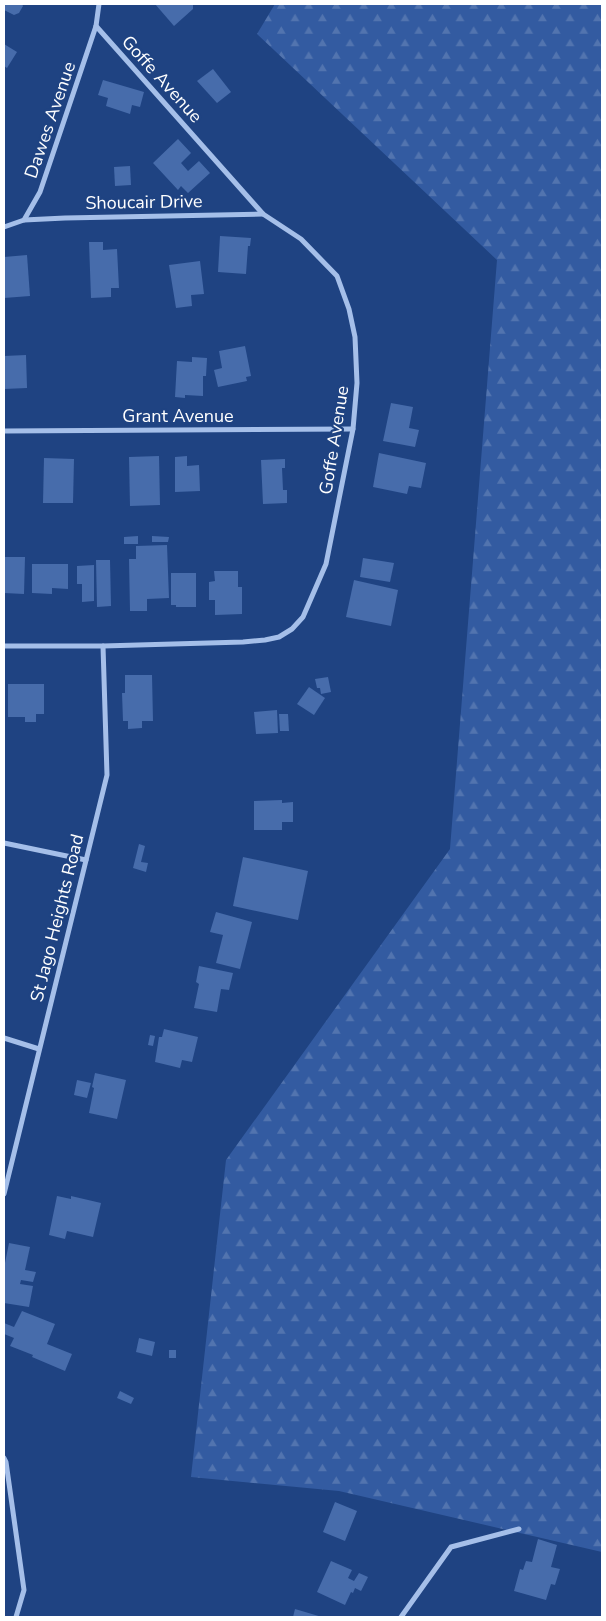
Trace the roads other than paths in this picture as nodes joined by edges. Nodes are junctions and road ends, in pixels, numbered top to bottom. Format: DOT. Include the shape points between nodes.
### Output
graph roads {
  1 [pos="99,4"];
  2 [pos="96,26"];
  3 [pos="264,214"];
  4 [pos="24,220"];
  5 [pos="4,227"];
  6 [pos="353,429"];
  7 [pos="4,431"];
  8 [pos="4,646"];
  9 [pos="103,646"];
  10 [pos="4,843"];
  11 [pos="86,860"];
  12 [pos="4,1038"];
  13 [pos="39,1049"];
  14 [pos="4,1194"];
  15 [pos="4,1458"];
  16 [pos="519,1529"];
  17 [pos="16,1617"];
  18 [pos="401,1617"];
  1 -- 2 [label="street, Dawes Avenue"];
  2 -- 3 [label="street, Goffe Avenue"];
  2 -- 4 [label="street, Dawes Avenue" via="40,192"];
  3 -- 4 [label="street, Shoucair Drive"];
  3 -- 6 [label="street, Goffe Avenue" via="301,239 338,276 355,337 357,383"];
  4 -- 5 [label="street"];
  6 -- 7 [label="street, Grant Avenue"];
  6 -- 9 [label="street, Goffe Avenue" via="326,564 308,607 292,629 280,637 265,640"];
  8 -- 9 [label="street, Goffe Avenue"];
  9 -- 11 [label="street, St Jago Heights Road" via="107,775"];
  10 -- 11 [label="street"];
  11 -- 13 [label="street, St Jago Heights Road"];
  12 -- 13 [label="street"];
  13 -- 14 [label="street, St Jago Heights Road"];
  15 -- 17 [label="street" via="24,1590"];
  16 -- 18 [label="street" via="451,1546"];
}
